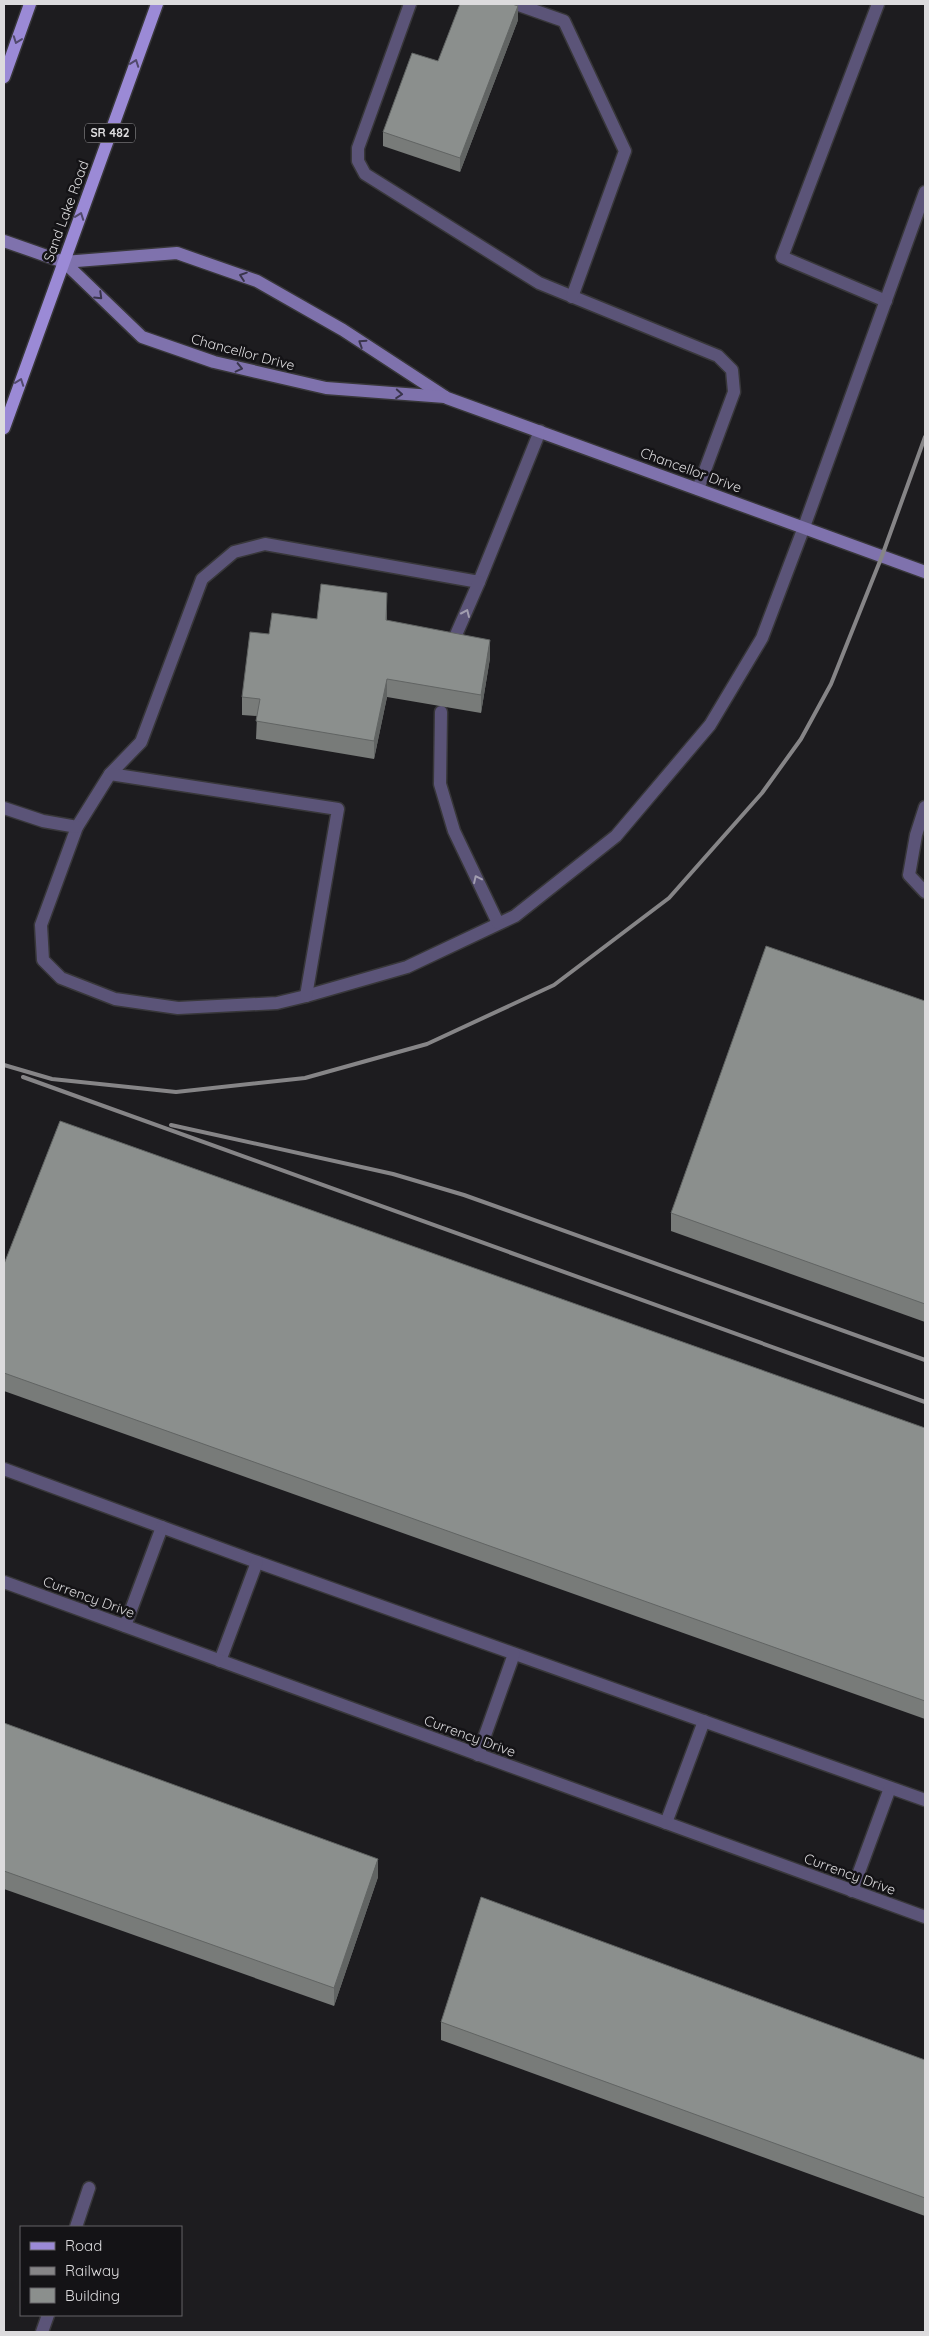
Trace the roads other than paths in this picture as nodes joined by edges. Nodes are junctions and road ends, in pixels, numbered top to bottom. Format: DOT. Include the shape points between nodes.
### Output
graph roads {
  1 [pos="30,4"];
  2 [pos="156,4"];
  3 [pos="410,4"];
  4 [pos="516,4"];
  5 [pos="878,4"];
  6 [pos="4,77"];
  7 [pos="925,192"];
  8 [pos="4,241"];
  9 [pos="64,262"];
  10 [pos="572,297"];
  11 [pos="886,301"];
  12 [pos="447,398"];
  13 [pos="4,428"];
  14 [pos="540,431"];
  15 [pos="698,489"];
  16 [pos="804,528"];
  17 [pos="925,572"];
  18 [pos="479,582"];
  19 [pos="452,644"];
  20 [pos="441,712"];
  21 [pos="110,774"];
  22 [pos="4,808"];
  23 [pos="925,808"];
  24 [pos="77,827"];
  25 [pos="925,892"];
  26 [pos="498,924"];
  27 [pos="306,996"];
  28 [pos="4,1469"];
  29 [pos="162,1527"];
  30 [pos="257,1562"];
  31 [pos="4,1582"];
  32 [pos="125,1626"];
  33 [pos="514,1654"];
  34 [pos="220,1661"];
  35 [pos="704,1721"];
  36 [pos="478,1755"];
  37 [pos="890,1788"];
  38 [pos="925,1800"];
  39 [pos="666,1823"];
  40 [pos="852,1891"];
  41 [pos="925,1917"];
  42 [pos="89,2188"];
  43 [pos="76,2226"];
  44 [pos="48,2316"];
  45 [pos="42,2332"];
  1 -- 6 [label="main road, one-way"];
  9 -- 2 [label="main road, Sand Lake Road / SR 482, one-way"];
  3 -- 10 [label="street" via="358,148 358,161 365,174 539,283"];
  4 -- 10 [label="street" via="564,21 625,151"];
  5 -- 11 [label="street" via="782,257"];
  7 -- 11 [label="street"];
  8 -- 9 [label="street, Chancellor Drive"];
  9 -- 12 [label="street, Chancellor Drive, one-way" via="142,337 214,362 326,388"];
  12 -- 9 [label="street, Chancellor Drive, one-way" via="342,330 257,281 177,253"];
  13 -- 9 [label="main road, Sand Lake Road / SR 482, one-way"];
  10 -- 15 [label="street" via="718,356 732,370 734,392"];
  11 -- 16 [label="street"];
  12 -- 14 [label="street, Chancellor Drive"];
  14 -- 15 [label="street, Chancellor Drive"];
  14 -- 18 [label="street"];
  15 -- 16 [label="street, Chancellor Drive"];
  16 -- 17 [label="street, Chancellor Drive"];
  16 -- 26 [label="street" via="762,638 710,725 616,836 515,916"];
  19 -- 18 [label="street, one-way"];
  18 -- 21 [label="street" via="265,544 234,552 202,578 141,742"];
  26 -- 20 [label="street, one-way" via="454,831 440,784"];
  21 -- 24 [label="street"];
  21 -- 27 [label="street" via="338,808"];
  22 -- 24 [label="street" via="43,821"];
  23 -- 25 [label="street" via="909,875"];
  24 -- 27 [label="street" via="42,925 44,960 61,978 115,999 178,1008 277,1003"];
  26 -- 27 [label="street" via="407,967"];
  28 -- 29 [label="street"];
  29 -- 30 [label="street"];
  29 -- 32 [label="street"];
  30 -- 33 [label="street"];
  30 -- 34 [label="street"];
  31 -- 32 [label="street, Currency Drive"];
  32 -- 34 [label="street, Currency Drive"];
  33 -- 35 [label="street"];
  33 -- 36 [label="street"];
  34 -- 36 [label="street, Currency Drive"];
  35 -- 37 [label="street"];
  35 -- 39 [label="street"];
  36 -- 39 [label="street, Currency Drive"];
  37 -- 38 [label="street"];
  37 -- 40 [label="street"];
  39 -- 40 [label="street, Currency Drive"];
  40 -- 41 [label="street, Currency Drive"];
  42 -- 43 [label="street"];
  44 -- 45 [label="street"];
}
